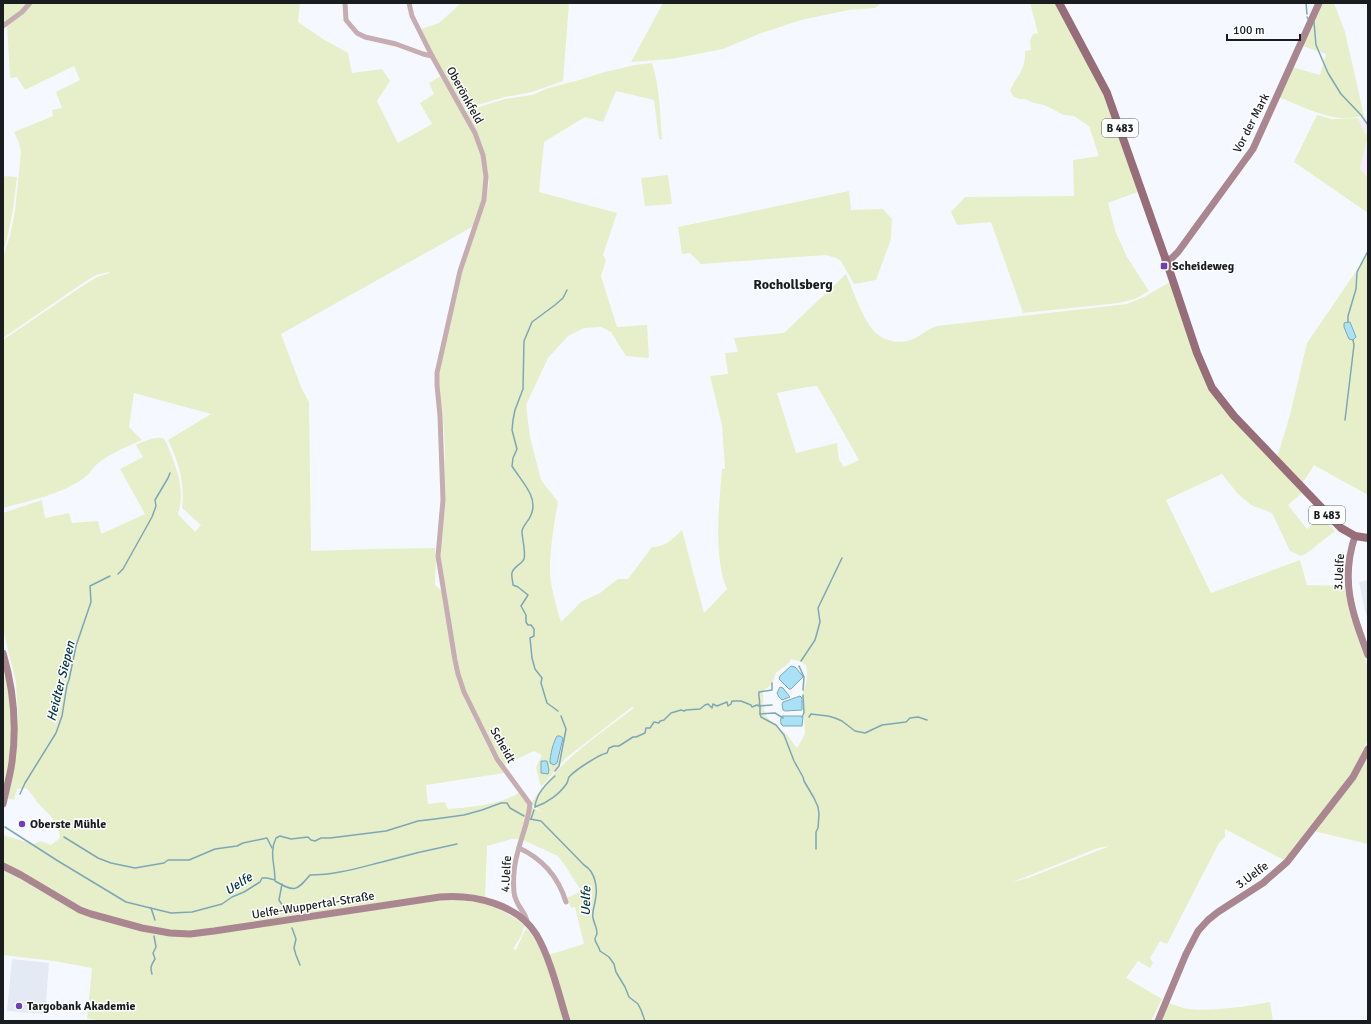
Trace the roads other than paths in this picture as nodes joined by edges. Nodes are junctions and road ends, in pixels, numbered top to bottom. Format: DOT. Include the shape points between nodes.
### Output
graph roads {
  1 [pos="30,3"];
  2 [pos="345,3"];
  3 [pos="409,3"];
  4 [pos="1059,3"];
  5 [pos="1319,3"];
  6 [pos="3,26"];
  7 [pos="432,56"];
  8 [pos="1165,260"];
  9 [pos="1355,536"];
  10 [pos="1368,538"];
  11 [pos="3,653"];
  12 [pos="1368,655"];
  13 [pos="464,692"];
  14 [pos="1368,748"];
  15 [pos="3,804"];
  16 [pos="530,804"];
  17 [pos="519,848"];
  18 [pos="3,866"];
  19 [pos="566,902"];
  20 [pos="527,923"];
  21 [pos="567,1021"];
  22 [pos="1158,1021"];
  1 -- 6 [label="street"];
  2 -- 7 [label="street" via="346,20 359,35 401,45"];
  3 -- 7 [label="street, Oberönkfeld" via="412,16"];
  4 -- 8 [label="main road, B 483" via="1107,93"];
  5 -- 8 [label="street, Vor der Mark" via="1256,144 1178,252"];
  7 -- 13 [label="street, Oberönkfeld" via="479,144 486,176 486,192 460,271 437,373 442,500 438,556 455,660"];
  8 -- 9 [label="main road, B 483" via="1197,353 1212,388 1234,416 1302,489 1341,528"];
  9 -- 10 [label="main road, B 483"];
  9 -- 12 [label="street, 3.Uelfe" via="1348,567 1349,596"];
  11 -- 15 [label="street" via="15,717 12,764"];
  13 -- 16 [label="street, Scheidt" via="497,759"];
  14 -- 22 [label="street, 3.Uelfe" via="1353,777 1286,862 1263,883 1218,912 1198,931"];
  16 -- 17 [label="street, 4.Uelfe"];
  17 -- 19 [label="street, 4.Uelfe" via="534,856 550,870 561,887"];
  17 -- 20 [label="street, 4.Uelfe" via="515,861 514,895"];
  18 -- 20 [label="street, Uelfe-Wuppertal-Straße" via="80,910 118,922 170,933 203,932 451,896 485,900"];
  20 -- 21 [label="street, Uelfe-Wuppertal-Straße" via="543,948"];
}
